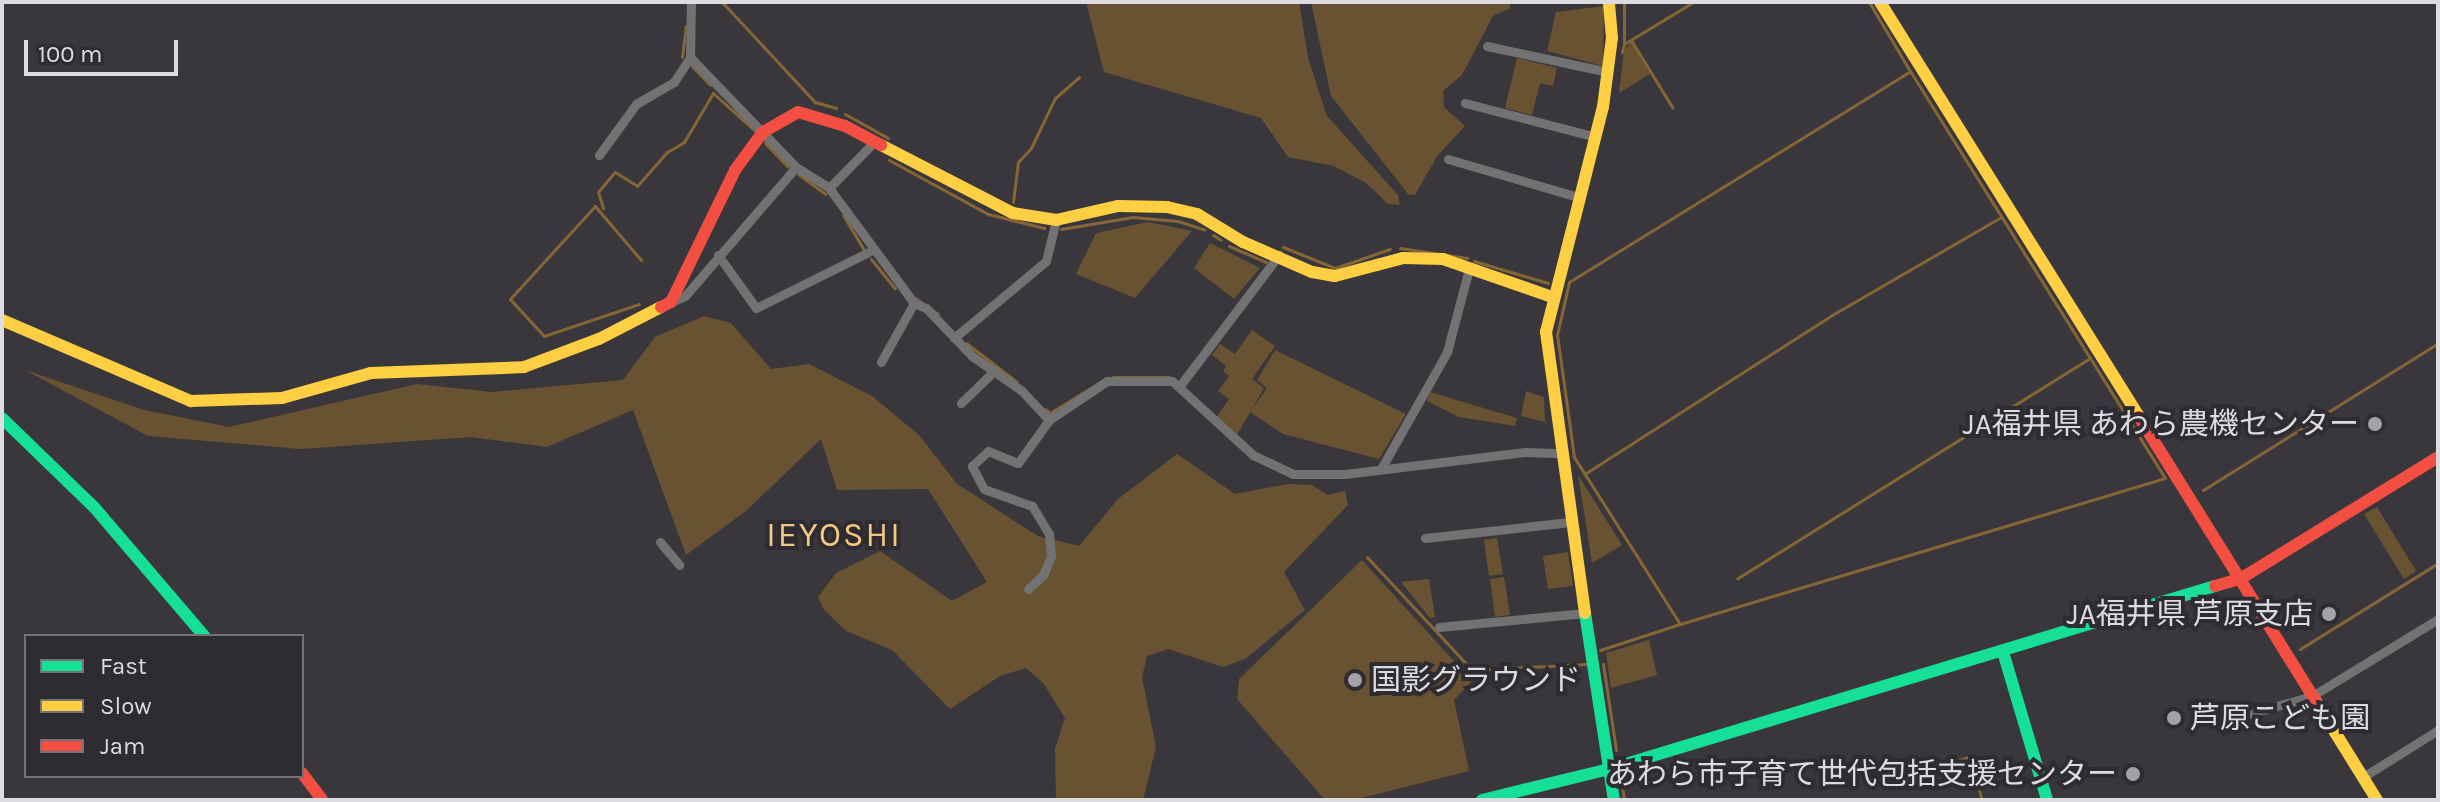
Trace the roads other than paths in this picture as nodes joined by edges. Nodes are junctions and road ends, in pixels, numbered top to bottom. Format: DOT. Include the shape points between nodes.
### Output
graph roads {
  1 [pos="691,2"];
  2 [pos="1609,2"];
  3 [pos="1880,2"];
  4 [pos="1487,46"];
  5 [pos="690,57"];
  6 [pos="1608,72"];
  7 [pos="1465,103"];
  8 [pos="763,132"];
  9 [pos="1596,137"];
  10 [pos="874,142"];
  11 [pos="599,155"];
  12 [pos="1448,159"];
  13 [pos="796,167"];
  14 [pos="829,188"];
  15 [pos="1578,197"];
  16 [pos="1056,220"];
  17 [pos="871,251"];
  18 [pos="718,255"];
  19 [pos="1279,255"];
  20 [pos="1469,269"];
  21 [pos="1552,297"];
  22 [pos="671,302"];
  23 [pos="914,303"];
  24 [pos="2,320"];
  25 [pos="954,338"];
  26 [pos="881,362"];
  27 [pos="995,370"];
  28 [pos="1179,387"];
  29 [pos="961,403"];
  30 [pos="2,418"];
  31 [pos="1049,420"];
  32 [pos="1561,453"];
  33 [pos="2438,457"];
  34 [pos="1382,467"];
  35 [pos="1570,522"];
  36 [pos="1425,538"];
  37 [pos="660,542"];
  38 [pos="679,565"];
  39 [pos="2240,579"];
  40 [pos="1028,589"];
  41 [pos="1585,613"];
  42 [pos="2438,619"];
  43 [pos="1439,627"];
  44 [pos="202,634"];
  45 [pos="2003,652"];
  46 [pos="2312,696"];
  47 [pos="2228,720"];
  48 [pos="2438,730"];
  49 [pos="1609,769"];
  50 [pos="304,776"];
  51 [pos="2363,777"];
  52 [pos="322,800"];
  53 [pos="1482,800"];
  54 [pos="1614,800"];
  55 [pos="2047,800"];
  56 [pos="2377,800"];
  1 -- 5 [label="street"];
  2 -- 6 [label="street"];
  3 -- 39 [label="street"];
  4 -- 6 [label="street"];
  5 -- 8 [label="street"];
  5 -- 11 [label="street" via="674,82 636,104"];
  6 -- 9 [label="street"];
  7 -- 9 [label="street"];
  8 -- 10 [label="street" via="798,112 815,114"];
  8 -- 13 [label="street"];
  8 -- 22 [label="street" via="735,170"];
  9 -- 15 [label="street"];
  10 -- 14 [label="street"];
  10 -- 16 [label="street" via="1013,213"];
  12 -- 15 [label="street"];
  13 -- 14 [label="street"];
  13 -- 18 [label="street"];
  14 -- 17 [label="street"];
  15 -- 21 [label="street"];
  16 -- 19 [label="street" via="1118,206 1167,207 1197,214 1243,242"];
  16 -- 25 [label="street" via="1046,261"];
  17 -- 18 [label="street" via="756,308"];
  17 -- 23 [label="street"];
  18 -- 22 [label="street" via="685,296"];
  19 -- 20 [label="street" via="1312,272 1335,276 1403,258 1443,259"];
  19 -- 28 [label="street"];
  20 -- 21 [label="street"];
  20 -- 34 [label="street" via="1447,352"];
  21 -- 32 [label="street" via="1548,363"];
  22 -- 24 [label="street" via="599,339 524,367 371,373 282,398 250,401 191,401"];
  23 -- 25 [label="street" via="926,308"];
  23 -- 26 [label="street"];
  25 -- 27 [label="street"];
  27 -- 29 [label="street"];
  27 -- 31 [label="street"];
  28 -- 31 [label="street" via="1150,379 1107,381"];
  28 -- 34 [label="street" via="1268,466 1312,474"];
  30 -- 44 [label="street" via="94,507"];
  31 -- 40 [label="street" via="1018,463 988,451 972,466 984,489 1032,506 1049,534 1051,556 1043,575"];
  32 -- 34 [label="street"];
  32 -- 35 [label="street"];
  33 -- 39 [label="street"];
  35 -- 36 [label="street"];
  35 -- 41 [label="street"];
  37 -- 38 [label="street"];
  39 -- 45 [label="street"];
  39 -- 46 [label="street"];
  41 -- 43 [label="street"];
  41 -- 49 [label="street"];
  42 -- 46 [label="street"];
  45 -- 49 [label="street"];
  45 -- 55 [label="street"];
  46 -- 47 [label="street"];
  46 -- 51 [label="street"];
  48 -- 51 [label="street"];
  49 -- 53 [label="street"];
  49 -- 54 [label="street"];
  50 -- 52 [label="street"];
  51 -- 56 [label="street"];
}
